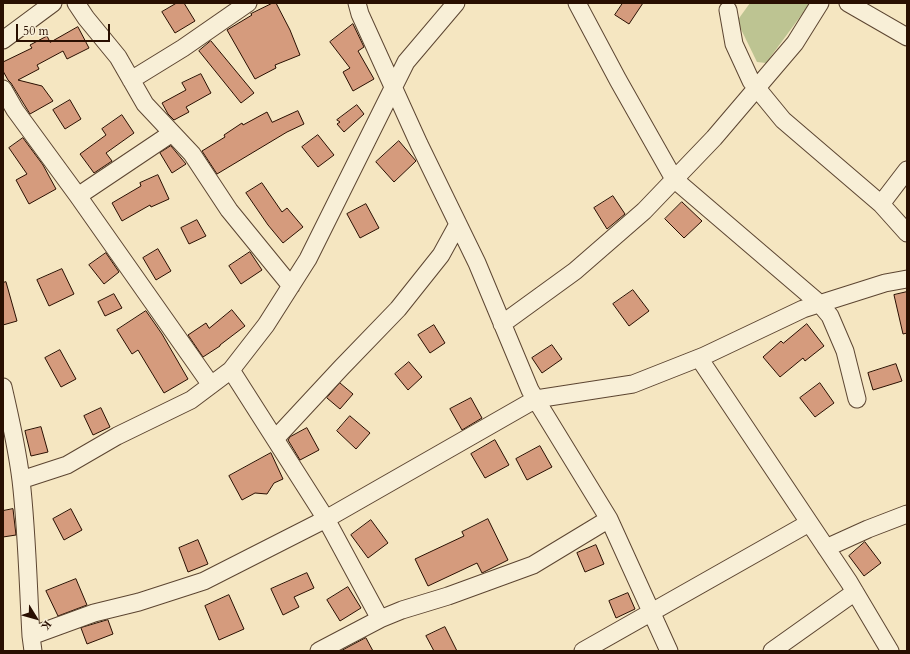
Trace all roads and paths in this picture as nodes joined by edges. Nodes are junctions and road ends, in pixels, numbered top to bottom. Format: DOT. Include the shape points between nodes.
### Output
graph roads {
  1 [pos="53,3"];
  2 [pos="76,3"];
  3 [pos="248,3"];
  4 [pos="357,3"];
  5 [pos="456,3"];
  6 [pos="577,3"];
  7 [pos="820,3"];
  8 [pos="848,3"];
  9 [pos="728,10"];
  10 [pos="907,37"];
  11 [pos="3,40"];
  12 [pos="131,80"];
  13 [pos="393,87"];
  14 [pos="756,88"];
  15 [pos="3,89"];
  16 [pos="172,133"];
  17 [pos="907,170"];
  18 [pos="674,179"];
  19 [pos="78,196"];
  20 [pos="881,204"];
  21 [pos="458,224"];
  22 [pos="907,233"];
  23 [pos="907,279"];
  24 [pos="291,286"];
  25 [pos="820,304"];
  26 [pos="502,324"];
  27 [pos="699,358"];
  28 [pos="231,370"];
  29 [pos="211,385"];
  30 [pos="3,386"];
  31 [pos="536,399"];
  32 [pos="857,400"];
  33 [pos="275,439"];
  34 [pos="21,480"];
  35 [pos="907,514"];
  36 [pos="326,519"];
  37 [pos="609,519"];
  38 [pos="809,523"];
  39 [pos="826,548"];
  40 [pos="855,592"];
  41 [pos="650,613"];
  42 [pos="380,619"];
  43 [pos="32,643"];
  44 [pos="319,651"];
  45 [pos="582,651"];
  46 [pos="669,651"];
  47 [pos="772,651"];
  48 [pos="890,651"];
  1 -- 11 [label="street"];
  2 -- 12 [label="street" via="118,58"];
  3 -- 12 [label="street" via="184,48"];
  4 -- 13 [label="street"];
  5 -- 13 [label="street" via="406,62"];
  6 -- 18 [label="street"];
  7 -- 14 [label="street" via="795,43"];
  8 -- 10 [label="street"];
  9 -- 14 [label="street" via="734,44"];
  12 -- 16 [label="street" via="145,104"];
  13 -- 21 [label="street"];
  13 -- 24 [label="street" via="308,259"];
  14 -- 18 [label="street" via="714,138"];
  14 -- 20 [label="street" via="783,120"];
  15 -- 19 [label="street" via="14,110"];
  16 -- 19 [label="street"];
  16 -- 24 [label="street" via="192,154 229,210"];
  17 -- 20 [label="street"];
  18 -- 25 [label="street"];
  18 -- 26 [label="street" via="644,210 575,271"];
  19 -- 29 [label="street"];
  20 -- 22 [label="street"];
  21 -- 26 [label="street"];
  21 -- 33 [label="street" via="441,254 398,309"];
  23 -- 25 [label="street" via="885,283"];
  24 -- 28 [label="street" via="266,325"];
  25 -- 27 [label="street" via="803,309"];
  25 -- 32 [label="street" via="830,316 845,351"];
  26 -- 31 [label="street"];
  27 -- 31 [label="street" via="633,384"];
  27 -- 38 [label="street"];
  28 -- 29 [label="street"];
  28 -- 33 [label="street"];
  29 -- 34 [label="street" via="191,400 117,436 66,465"];
  30 -- 34 [label="street"];
  31 -- 36 [label="street"];
  31 -- 37 [label="street"];
  33 -- 36 [label="street"];
  34 -- 43 [label="street"];
  35 -- 39 [label="street"];
  36 -- 42 [label="street"];
  36 -- 43 [label="street" via="204,581 139,602 94,613"];
  37 -- 41 [label="street"];
  37 -- 42 [label="street" via="532,565"];
  38 -- 39 [label="street"];
  38 -- 41 [label="street"];
  39 -- 40 [label="street"];
  40 -- 47 [label="street"];
  40 -- 48 [label="street"];
  41 -- 45 [label="street"];
  41 -- 46 [label="street"];
  42 -- 44 [label="street"];
}
